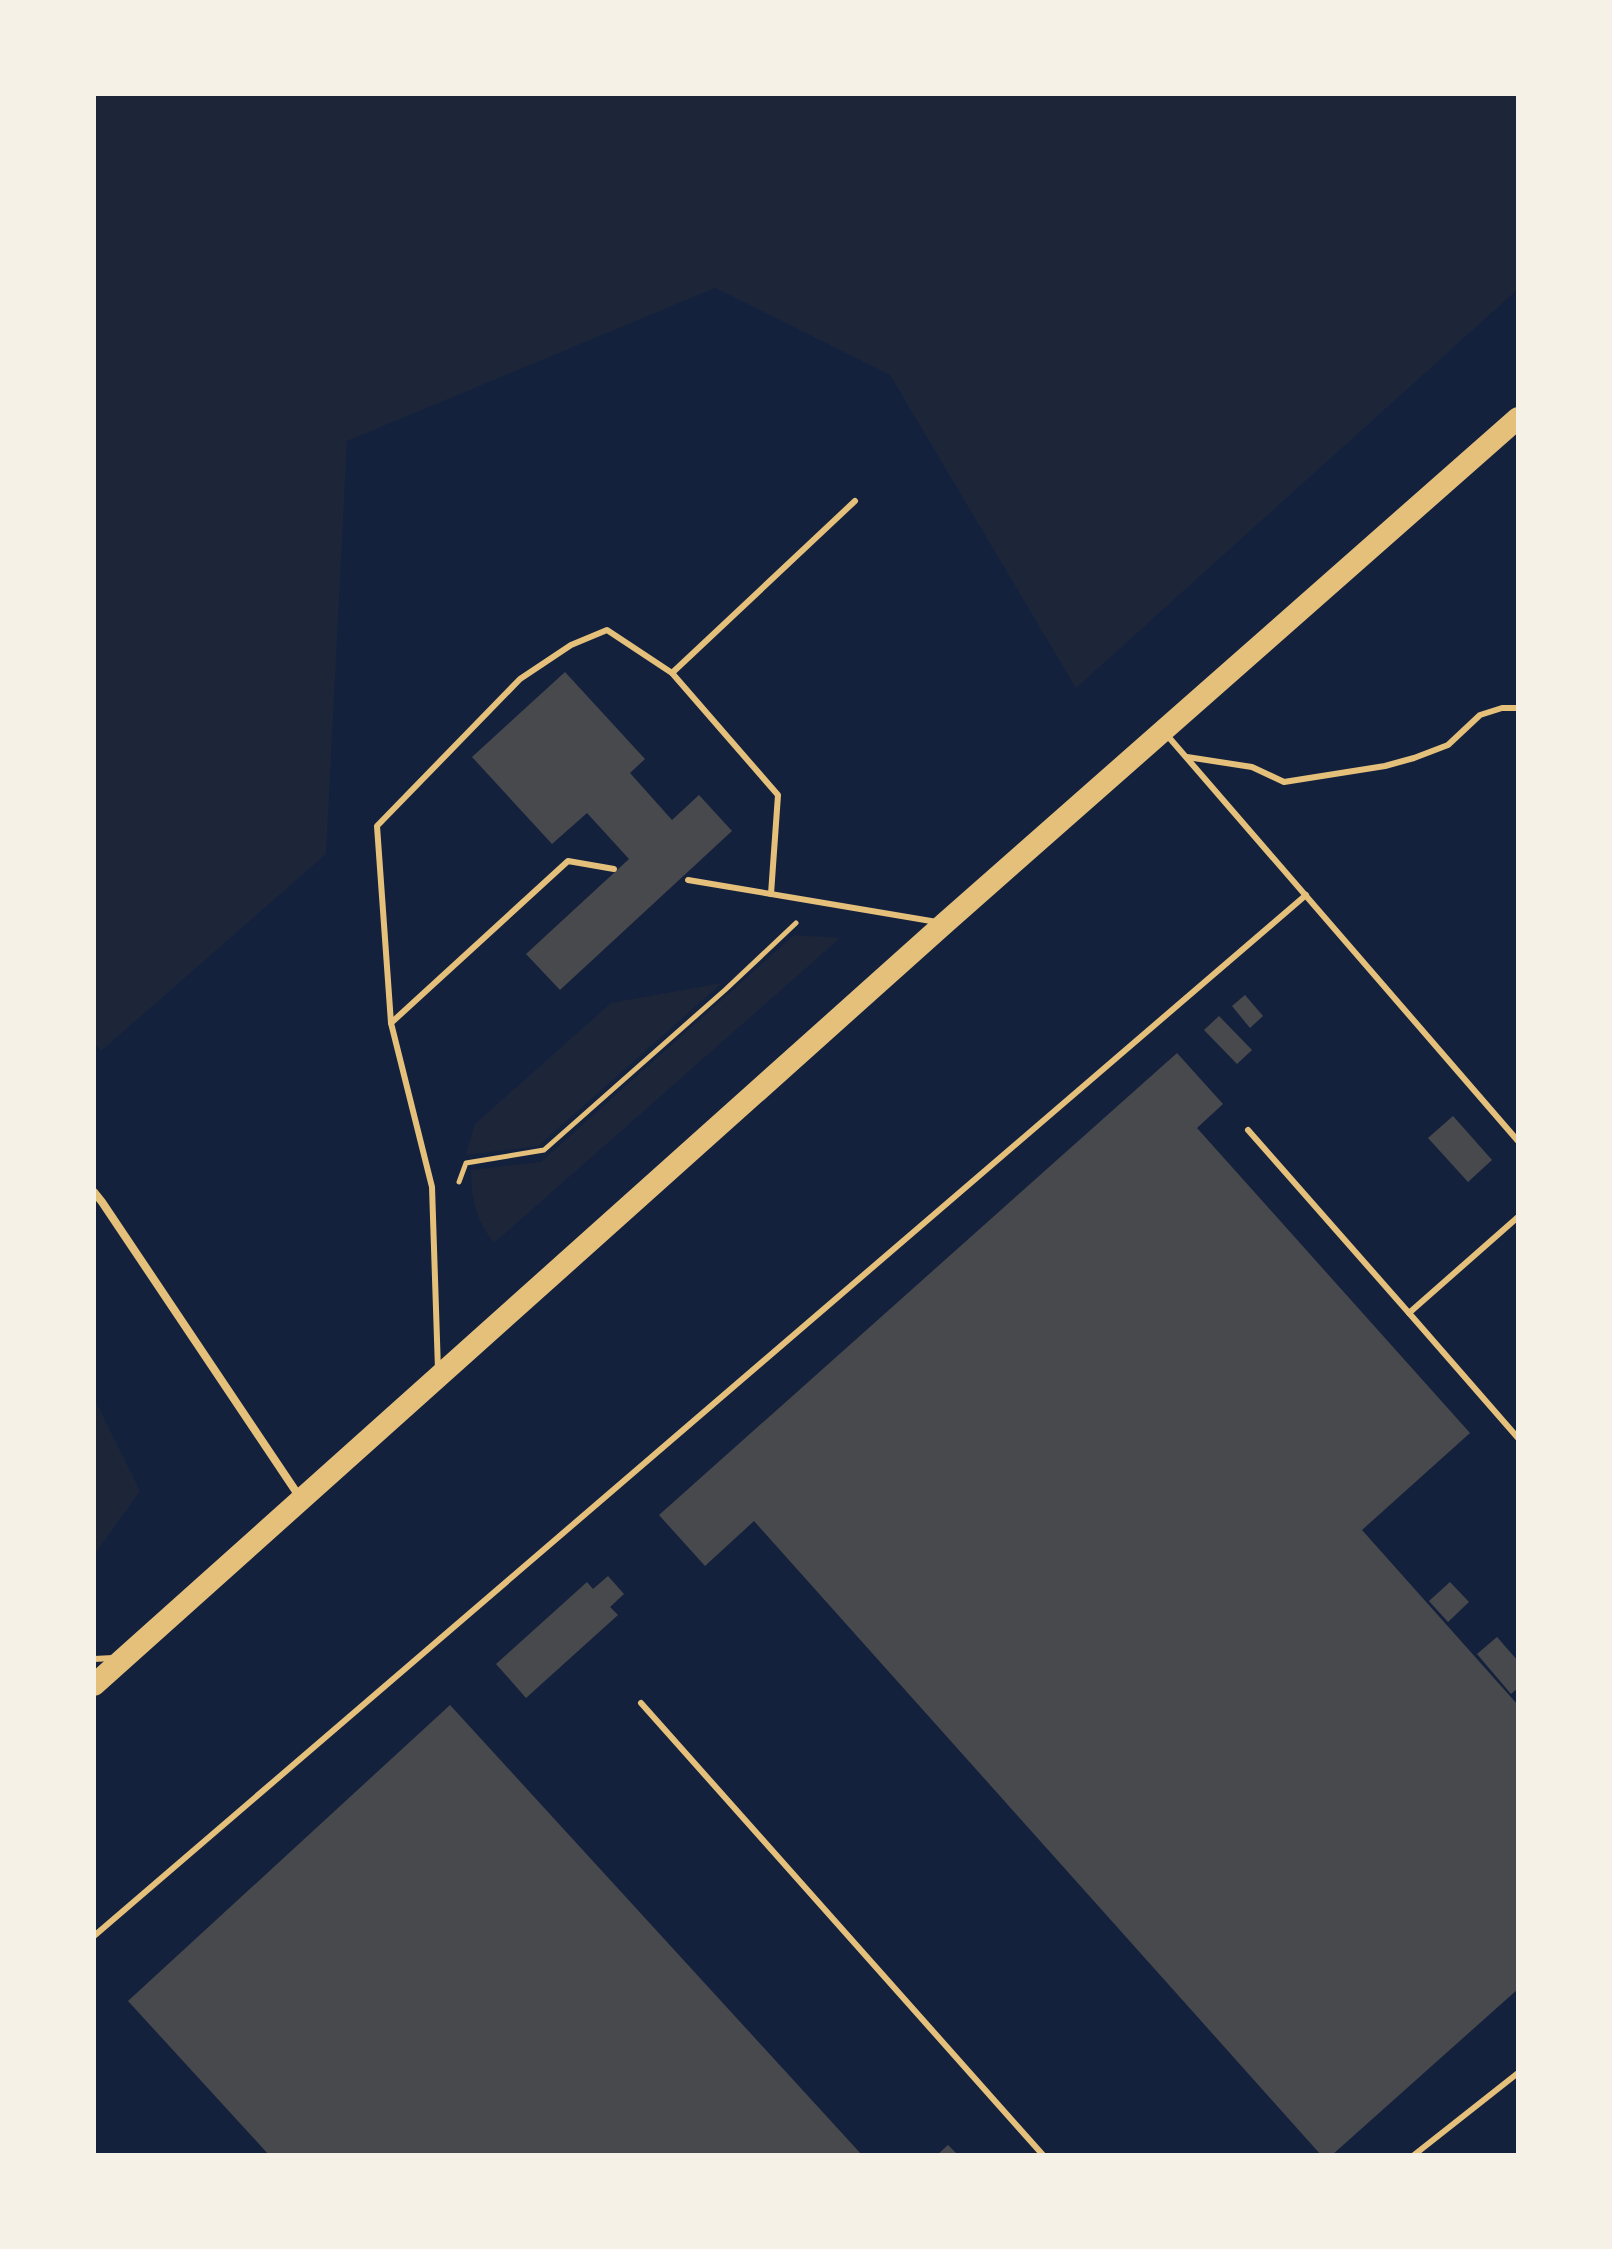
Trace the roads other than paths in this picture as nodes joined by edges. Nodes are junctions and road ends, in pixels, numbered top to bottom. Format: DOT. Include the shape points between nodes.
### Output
graph roads {
  1 [pos="1518,418"];
  2 [pos="855,501"];
  3 [pos="672,673"];
  4 [pos="1518,708"];
  5 [pos="1164,731"];
  6 [pos="1187,757"];
  7 [pos="614,869"];
  8 [pos="688,880"];
  9 [pos="771,894"];
  10 [pos="1306,895"];
  11 [pos="945,923"];
  12 [pos="391,1023"];
  13 [pos="1248,1130"];
  14 [pos="1518,1141"];
  15 [pos="94,1192"];
  16 [pos="1518,1217"];
  17 [pos="1409,1313"];
  18 [pos="438,1378"];
  19 [pos="1518,1438"];
  20 [pos="302,1500"];
  21 [pos="125,1657"];
  22 [pos="94,1659"];
  23 [pos="94,1685"];
  24 [pos="641,1703"];
  25 [pos="94,1936"];
  26 [pos="1518,2073"];
  27 [pos="1043,2155"];
  28 [pos="1414,2155"];
  1 -- 5 [label="highway"];
  2 -- 3 [label="lane"];
  3 -- 9 [label="lane" via="778,795"];
  3 -- 12 [label="lane" via="607,630 571,645 520,679 377,826"];
  4 -- 6 [label="lane" via="1480,715 1448,745 1414,758 1284,782 1252,767"];
  5 -- 6 [label="lane"];
  5 -- 11 [label="highway"];
  6 -- 10 [label="lane"];
  7 -- 12 [label="lane" via="568,861"];
  8 -- 9 [label="lane"];
  9 -- 11 [label="lane"];
  10 -- 14 [label="lane"];
  10 -- 25 [label="lane"];
  11 -- 18 [label="highway"];
  12 -- 18 [label="lane" via="432,1187"];
  13 -- 17 [label="lane"];
  15 -- 20 [label="street"];
  16 -- 17 [label="lane"];
  17 -- 19 [label="lane"];
  18 -- 20 [label="highway"];
  20 -- 21 [label="highway"];
  21 -- 22 [label="lane"];
  21 -- 23 [label="highway"];
  24 -- 27 [label="lane"];
  26 -- 28 [label="lane"];
}
